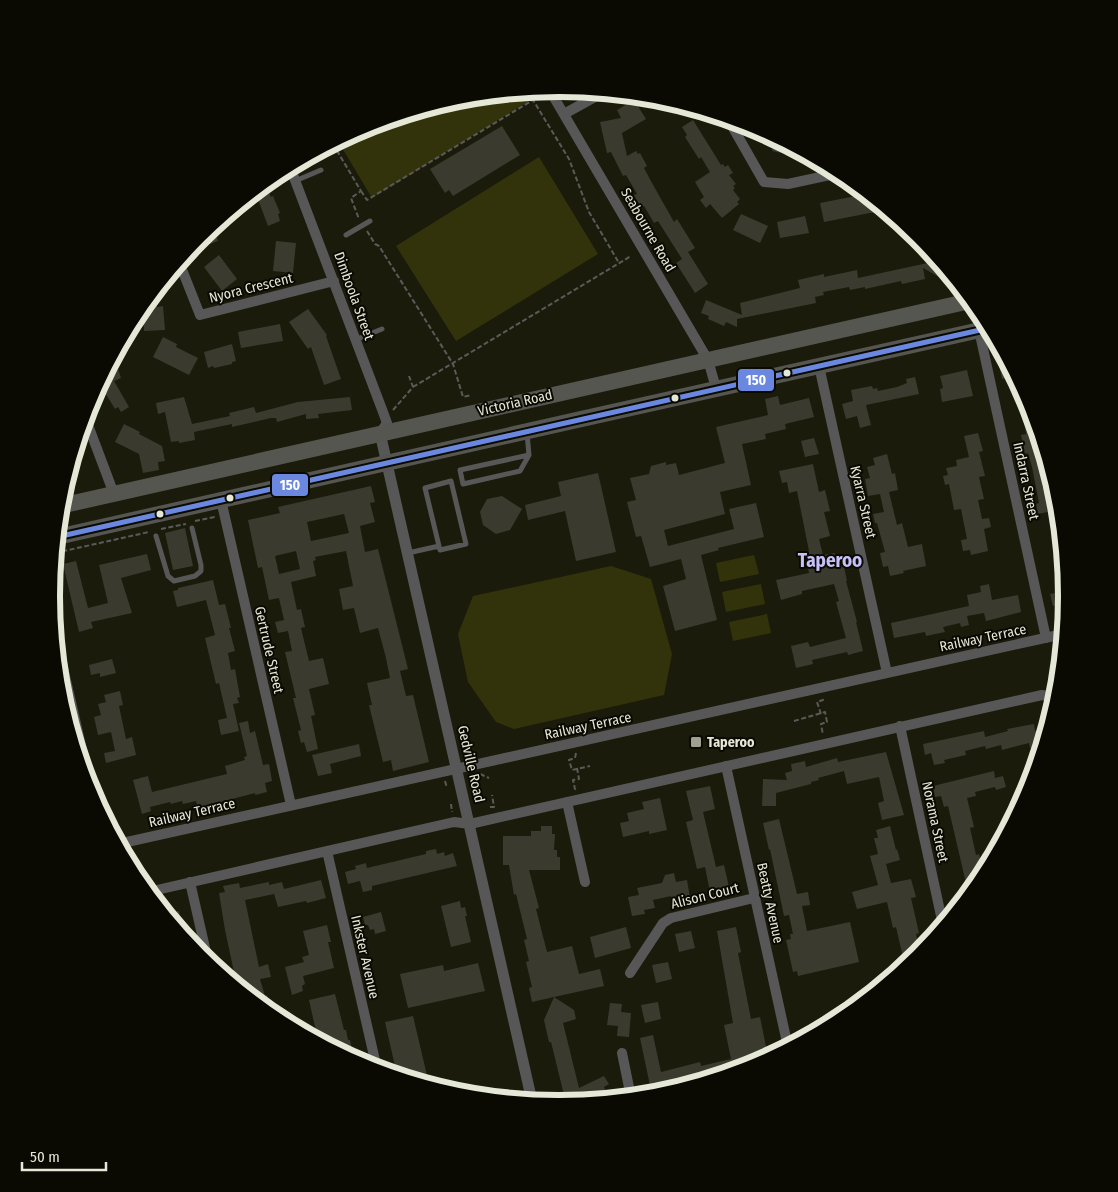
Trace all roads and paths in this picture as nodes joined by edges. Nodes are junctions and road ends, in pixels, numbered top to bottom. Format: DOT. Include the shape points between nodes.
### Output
graph roads {
  1 [pos="554,97"];
  2 [pos="592,98"];
  3 [pos="564,114"];
  4 [pos="733,129"];
  5 [pos="336,149"];
  6 [pos="322,170"];
  7 [pos="293,175"];
  8 [pos="827,176"];
  9 [pos="295,181"];
  10 [pos="361,191"];
  11 [pos="360,221"];
  12 [pos="370,221"];
  13 [pos="366,231"];
  14 [pos="346,235"];
  15 [pos="631,256"];
  16 [pos="619,263"];
  17 [pos="182,269"];
  18 [pos="334,281"];
  19 [pos="963,303"];
  20 [pos="382,329"];
  21 [pos="981,330"];
  22 [pos="986,339"];
  23 [pos="355,340"];
  24 [pos="708,360"];
  25 [pos="453,364"];
  26 [pos="819,366"];
  27 [pos="409,376"];
  28 [pos="413,387"];
  29 [pos="716,388"];
  30 [pos="471,395"];
  31 [pos="392,411"];
  32 [pos="89,428"];
  33 [pos="526,432"];
  34 [pos="380,433"];
  35 [pos="529,455"];
  36 [pos="387,462"];
  37 [pos="114,494"];
  38 [pos="69,504"];
  39 [pos="223,507"];
  40 [pos="192,528"];
  41 [pos="64,536"];
  42 [pos="156,536"];
  43 [pos="439,546"];
  44 [pos="62,551"];
  45 [pos="408,553"];
  46 [pos="1056,636"];
  47 [pos="1046,638"];
  48 [pos="887,673"];
  49 [pos="1047,697"];
  50 [pos="817,702"];
  51 [pos="821,714"];
  52 [pos="794,720"];
  53 [pos="900,726"];
  54 [pos="576,743"];
  55 [pos="825,743"];
  56 [pos="590,766"];
  57 [pos="726,766"];
  58 [pos="577,768"];
  59 [pos="457,769"];
  60 [pos="492,795"];
  61 [pos="585,798"];
  62 [pos="567,802"];
  63 [pos="291,806"];
  64 [pos="490,807"];
  65 [pos="470,824"];
  66 [pos="125,842"];
  67 [pos="327,851"];
  68 [pos="190,882"];
  69 [pos="585,882"];
  70 [pos="156,890"];
  71 [pos="754,898"];
  72 [pos="941,916"];
  73 [pos="205,948"];
  74 [pos="630,973"];
  75 [pos="786,1040"];
  76 [pos="622,1053"];
  77 [pos="375,1060"];
  78 [pos="630,1090"];
  79 [pos="530,1094"];
  1 -- 3 [label="street, Seabourne Road"];
  2 -- 3 [label="street"];
  3 -- 24 [label="street, Seabourne Road"];
  4 -- 8 [label="street" via="764,182 788,184"];
  5 -- 10 [label="path"];
  6 -- 9 [label="lane"];
  7 -- 9 [label="street, Dimboola Street"];
  9 -- 18 [label="street, Dimboola Street"];
  10 -- 11 [label="path" via="350,198"];
  10 -- 16 [label="path" via="368,200 533,100 569,159 589,212"];
  12 -- 14 [label="lane"];
  13 -- 25 [label="path" via="379,246"];
  15 -- 16 [label="path"];
  16 -- 25 [label="path"];
  17 -- 18 [label="street, Nyora Crescent" via="200,315"];
  18 -- 23 [label="street, Dimboola Street"];
  19 -- 24 [label="highway, Victoria Road"];
  20 -- 23 [label="lane"];
  21 -- 26 [label="highway"];
  22 -- 47 [label="street, Indarra Street"];
  23 -- 34 [label="street, Dimboola Street" via="387,423"];
  24 -- 29 [label="street, Seabourne Road"];
  24 -- 34 [label="highway, Victoria Road"];
  25 -- 28 [label="path"];
  25 -- 30 [label="path" via="463,397"];
  26 -- 29 [label="highway"];
  26 -- 48 [label="street, Kyarra Street"];
  27 -- 28 [label="path"];
  28 -- 31 [label="path"];
  29 -- 33 [label="highway"];
  32 -- 37 [label="street"];
  33 -- 35 [label="lane"];
  33 -- 36 [label="highway"];
  34 -- 36 [label="street, Gedville Road"];
  34 -- 37 [label="highway, Victoria Road"];
  35 -- 35 [label="lane" via="520,471 464,484 460,470"];
  36 -- 39 [label="highway"];
  36 -- 45 [label="street, Gedville Road"];
  37 -- 38 [label="highway, Victoria Road"];
  39 -- 41 [label="highway"];
  39 -- 44 [label="path"];
  39 -- 63 [label="street, Gertrude Street"];
  40 -- 42 [label="lane" via="201,571 195,576 174,581 168,576"];
  43 -- 43 [label="lane" via="440,550 466,544 451,482 425,488"];
  43 -- 45 [label="lane"];
  45 -- 59 [label="street, Gedville Road"];
  46 -- 47 [label="street, Railway Terrace"];
  47 -- 48 [label="street, Railway Terrace"];
  48 -- 54 [label="street, Railway Terrace"];
  49 -- 53 [label="street" via="1042,695"];
  50 -- 51 [label="path"];
  51 -- 52 [label="path"];
  51 -- 55 [label="path" via="825,712 827,719 821,724"];
  53 -- 55 [label="street"];
  53 -- 72 [label="street, Norama Street"];
  54 -- 58 [label="path" via="575,758 569,760 572,770"];
  54 -- 59 [label="street, Railway Terrace"];
  55 -- 57 [label="street"];
  56 -- 58 [label="path"];
  57 -- 61 [label="street"];
  57 -- 71 [label="street, Beatty Avenue"];
  58 -- 61 [label="path" via="579,779 574,780 575,789 583,787"];
  59 -- 63 [label="street, Railway Terrace"];
  59 -- 65 [label="street, Gedville Road"];
  60 -- 64 [label="path" via="494,806"];
  61 -- 62 [label="street"];
  62 -- 65 [label="street"];
  62 -- 69 [label="street"];
  63 -- 66 [label="street, Railway Terrace"];
  65 -- 67 [label="street" via="457,822"];
  65 -- 79 [label="street, Gedville Road"];
  67 -- 68 [label="street"];
  67 -- 77 [label="street, Inkster Avenue"];
  68 -- 70 [label="street"];
  68 -- 73 [label="street"];
  71 -- 74 [label="street, Alison Court" via="671,918 663,924"];
  71 -- 75 [label="street, Beatty Avenue"];
  76 -- 78 [label="street"];
}
